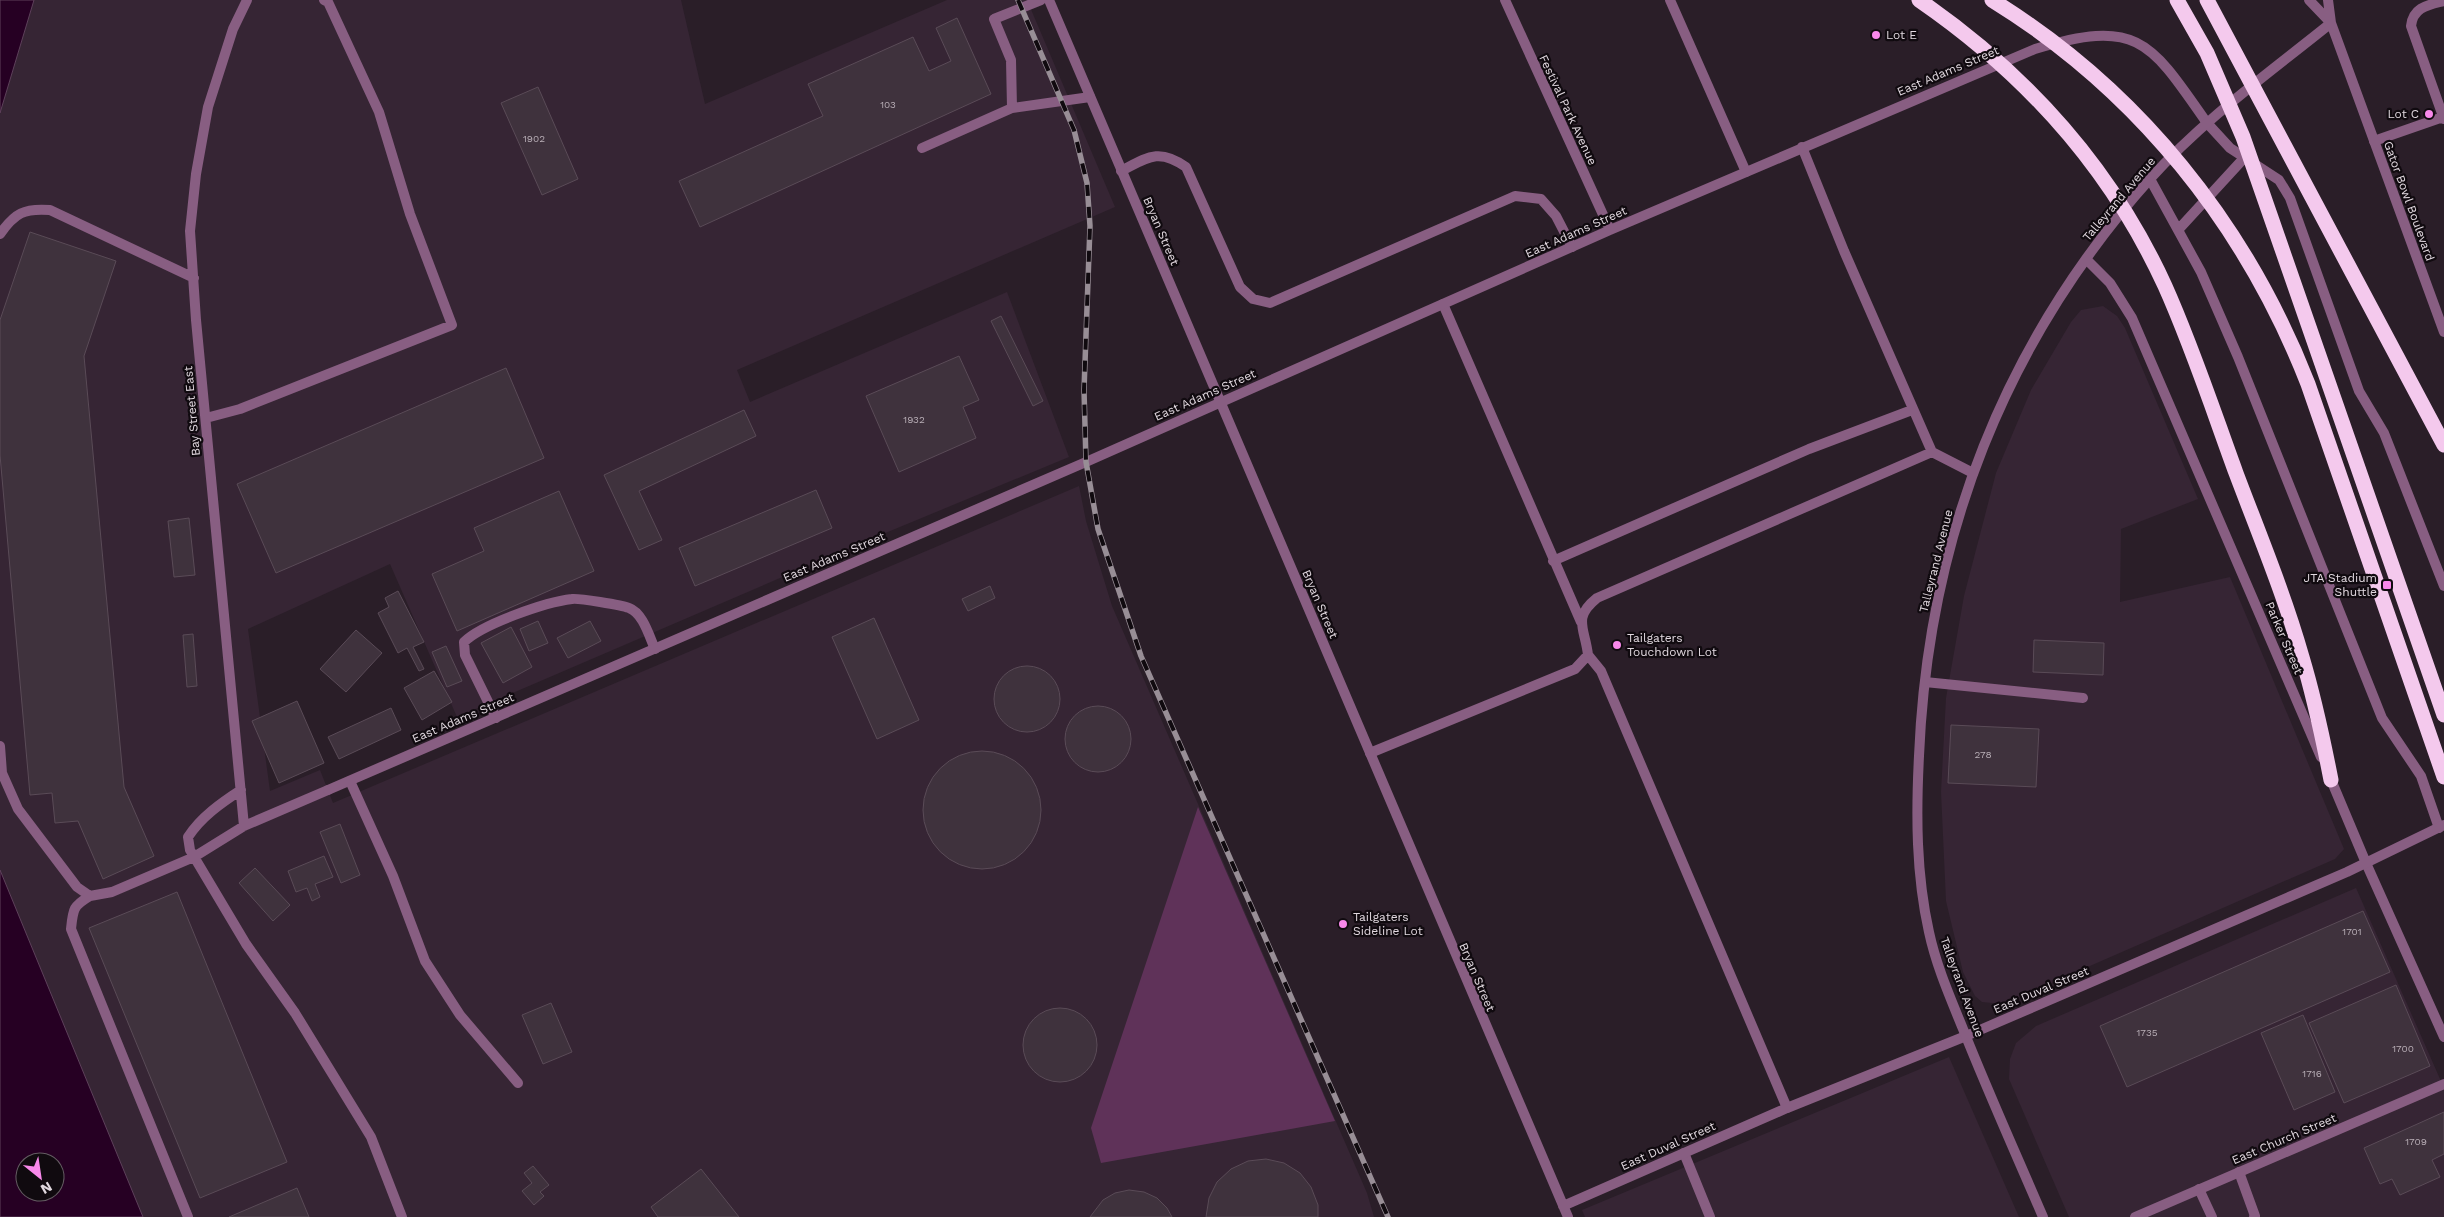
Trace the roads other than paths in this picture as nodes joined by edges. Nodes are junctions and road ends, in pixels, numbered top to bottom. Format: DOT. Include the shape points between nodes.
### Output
graph roads {
  1 [pos="247,0"];
  2 [pos="324,0"];
  3 [pos="1041,0"];
  4 [pos="1049,0"];
  5 [pos="1505,0"];
  6 [pos="1670,0"];
  7 [pos="1919,0"];
  8 [pos="1992,0"];
  9 [pos="2177,0"];
  10 [pos="2207,0"];
  11 [pos="2309,0"];
  12 [pos="2328,0"];
  13 [pos="2444,1"];
  14 [pos="2331,23"];
  15 [pos="1090,97"];
  16 [pos="1012,108"];
  17 [pos="2444,118"];
  18 [pos="2207,122"];
  19 [pos="2374,141"];
  20 [pos="922,148"];
  21 [pos="1802,148"];
  22 [pos="2245,157"];
  23 [pos="1121,171"];
  24 [pos="1746,172"];
  25 [pos="2150,179"];
  26 [pos="1610,230"];
  27 [pos="2178,230"];
  28 [pos="0,234"];
  29 [pos="1572,247"];
  30 [pos="2086,259"];
  31 [pos="194,278"];
  32 [pos="1443,304"];
  33 [pos="2444,332"];
  34 [pos="1221,401"];
  35 [pos="1912,410"];
  36 [pos="206,418"];
  37 [pos="2444,445"];
  38 [pos="1932,452"];
  39 [pos="1973,473"];
  40 [pos="1553,561"];
  41 [pos="2444,586"];
  42 [pos="1581,622"];
  43 [pos="655,649"];
  44 [pos="1588,655"];
  45 [pos="1925,682"];
  46 [pos="2083,698"];
  47 [pos="2444,715"];
  48 [pos="496,718"];
  49 [pos="0,746"];
  50 [pos="1370,753"];
  51 [pos="2444,777"];
  52 [pos="2331,780"];
  53 [pos="350,781"];
  54 [pos="241,790"];
  55 [pos="244,826"];
  56 [pos="2442,826"];
  57 [pos="194,857"];
  58 [pos="2366,863"];
  59 [pos="90,896"];
  60 [pos="1966,1036"];
  61 [pos="2444,1038"];
  62 [pos="518,1083"];
  63 [pos="2444,1084"];
  64 [pos="1787,1108"];
  65 [pos="1684,1153"];
  66 [pos="2239,1172"];
  67 [pos="2199,1189"];
  68 [pos="1563,1206"];
  69 [pos="188,1217"];
  70 [pos="402,1217"];
  71 [pos="1568,1217"];
  72 [pos="1710,1217"];
  73 [pos="2043,1217"];
  74 [pos="2135,1217"];
  75 [pos="2212,1217"];
  76 [pos="2254,1217"];
  1 -- 31 [label="street, Bay Street East" via="233,29 208,107 190,231"];
  2 -- 36 [label="street" via="328,2 378,112 410,214 452,325 240,409"];
  3 -- 16 [label="street" via="994,19 1011,60"];
  4 -- 15 [label="street, Bryan Street"];
  5 -- 26 [label="street, Festival Park Avenue"];
  6 -- 24 [label="street"];
  7 -- 52 [label="highway" via="2004,65 2048,108 2112,192 2144,245 2188,342 2296,637"];
  8 -- 51 [label="highway" via="2060,46 2132,110 2196,184 2250,264 2284,328 2310,391"];
  9 -- 47 [label="highway" via="2207,53 2236,119"];
  10 -- 37 [label="highway"];
  11 -- 14 [label="street, Gator Bowl Boulevard"];
  12 -- 14 [label="street, Gator Bowl Boulevard"];
  13 -- 17 [label="street" via="2416,11 2410,26"];
  14 -- 18 [label="street, Talleyrand Avenue"];
  14 -- 19 [label="street, Gator Bowl Boulevard"];
  15 -- 16 [label="street"];
  15 -- 23 [label="street, Bryan Street"];
  16 -- 20 [label="street"];
  17 -- 19 [label="street"];
  18 -- 21 [label="street, East Adams Street" via="2154,53 2129,39 2088,36 2057,42 2009,58"];
  18 -- 22 [label="street, East Adams Street" via="2230,148"];
  18 -- 25 [label="street, Talleyrand Avenue"];
  19 -- 33 [label="street, Gator Bowl Boulevard"];
  21 -- 24 [label="street, East Adams Street"];
  21 -- 35 [label="street"];
  22 -- 27 [label="street"];
  22 -- 41 [label="street, East Adams Street" via="2278,180 2290,198 2359,391 2384,433"];
  23 -- 29 [label="street" via="1148,157 1160,155 1186,167 1240,287 1253,299 1270,303 1515,196 1541,199 1556,216"];
  23 -- 34 [label="street, Bryan Street"];
  24 -- 26 [label="street, East Adams Street"];
  25 -- 27 [label="street"];
  25 -- 30 [label="street, Talleyrand Avenue"];
  26 -- 29 [label="street, East Adams Street"];
  27 -- 56 [label="street" via="2201,272 2238,357 2382,718 2421,776"];
  28 -- 31 [label="street" via="12,217 33,209 50,210"];
  29 -- 32 [label="street, East Adams Street"];
  30 -- 39 [label="street, Talleyrand Avenue" via="2044,320 2016,370"];
  30 -- 52 [label="street, Parker Street" via="2110,283 2132,318"];
  31 -- 36 [label="street, Bay Street East"];
  32 -- 34 [label="street, East Adams Street"];
  32 -- 40 [label="street"];
  34 -- 43 [label="street, East Adams Street"];
  34 -- 50 [label="street, Bryan Street"];
  35 -- 38 [label="street"];
  35 -- 40 [label="street" via="1809,449"];
  36 -- 54 [label="street, Bay Street East"];
  38 -- 39 [label="street"];
  38 -- 42 [label="street" via="1597,598 1585,608"];
  39 -- 45 [label="street, Talleyrand Avenue" via="1938,599"];
  40 -- 42 [label="street"];
  42 -- 44 [label="street"];
  43 -- 48 [label="street, East Adams Street"];
  43 -- 48 [label="street" via="641,618 630,608 575,598 545,605 473,633 464,642 465,655"];
  44 -- 50 [label="street" via="1575,670"];
  44 -- 64 [label="street" via="1601,671"];
  45 -- 46 [label="street"];
  45 -- 60 [label="street, Talleyrand Avenue" via="1920,719 1918,861 1929,933 1942,978"];
  48 -- 53 [label="street, East Adams Street"];
  49 -- 59 [label="street" via="2,773 18,809 77,887"];
  50 -- 68 [label="street, Bryan Street"];
  52 -- 58 [label="street, Parker Street"];
  53 -- 55 [label="street, East Adams Street"];
  53 -- 62 [label="street" via="393,876 425,961 460,1015"];
  54 -- 55 [label="street, Bay Street East"];
  54 -- 57 [label="street" via="195,826 188,837"];
  55 -- 57 [label="street, East Adams Street"];
  56 -- 58 [label="street, East Duval Street"];
  57 -- 59 [label="street, East Adams Street" via="112,892"];
  57 -- 70 [label="street" via="246,944 295,1013 371,1136"];
  58 -- 60 [label="street, East Duval Street"];
  58 -- 61 [label="street, Parker Street"];
  59 -- 69 [label="street" via="77,904 71,929"];
  60 -- 64 [label="street, East Duval Street"];
  60 -- 73 [label="street, Talleyrand Avenue"];
  63 -- 66 [label="street, East Church Street"];
  64 -- 65 [label="street, East Duval Street"];
  65 -- 68 [label="street, East Duval Street"];
  65 -- 72 [label="street"];
  66 -- 67 [label="street, East Church Street"];
  66 -- 76 [label="street"];
  67 -- 74 [label="street, East Church Street"];
  67 -- 75 [label="street"];
  68 -- 71 [label="street, Bryan Street"];
}
